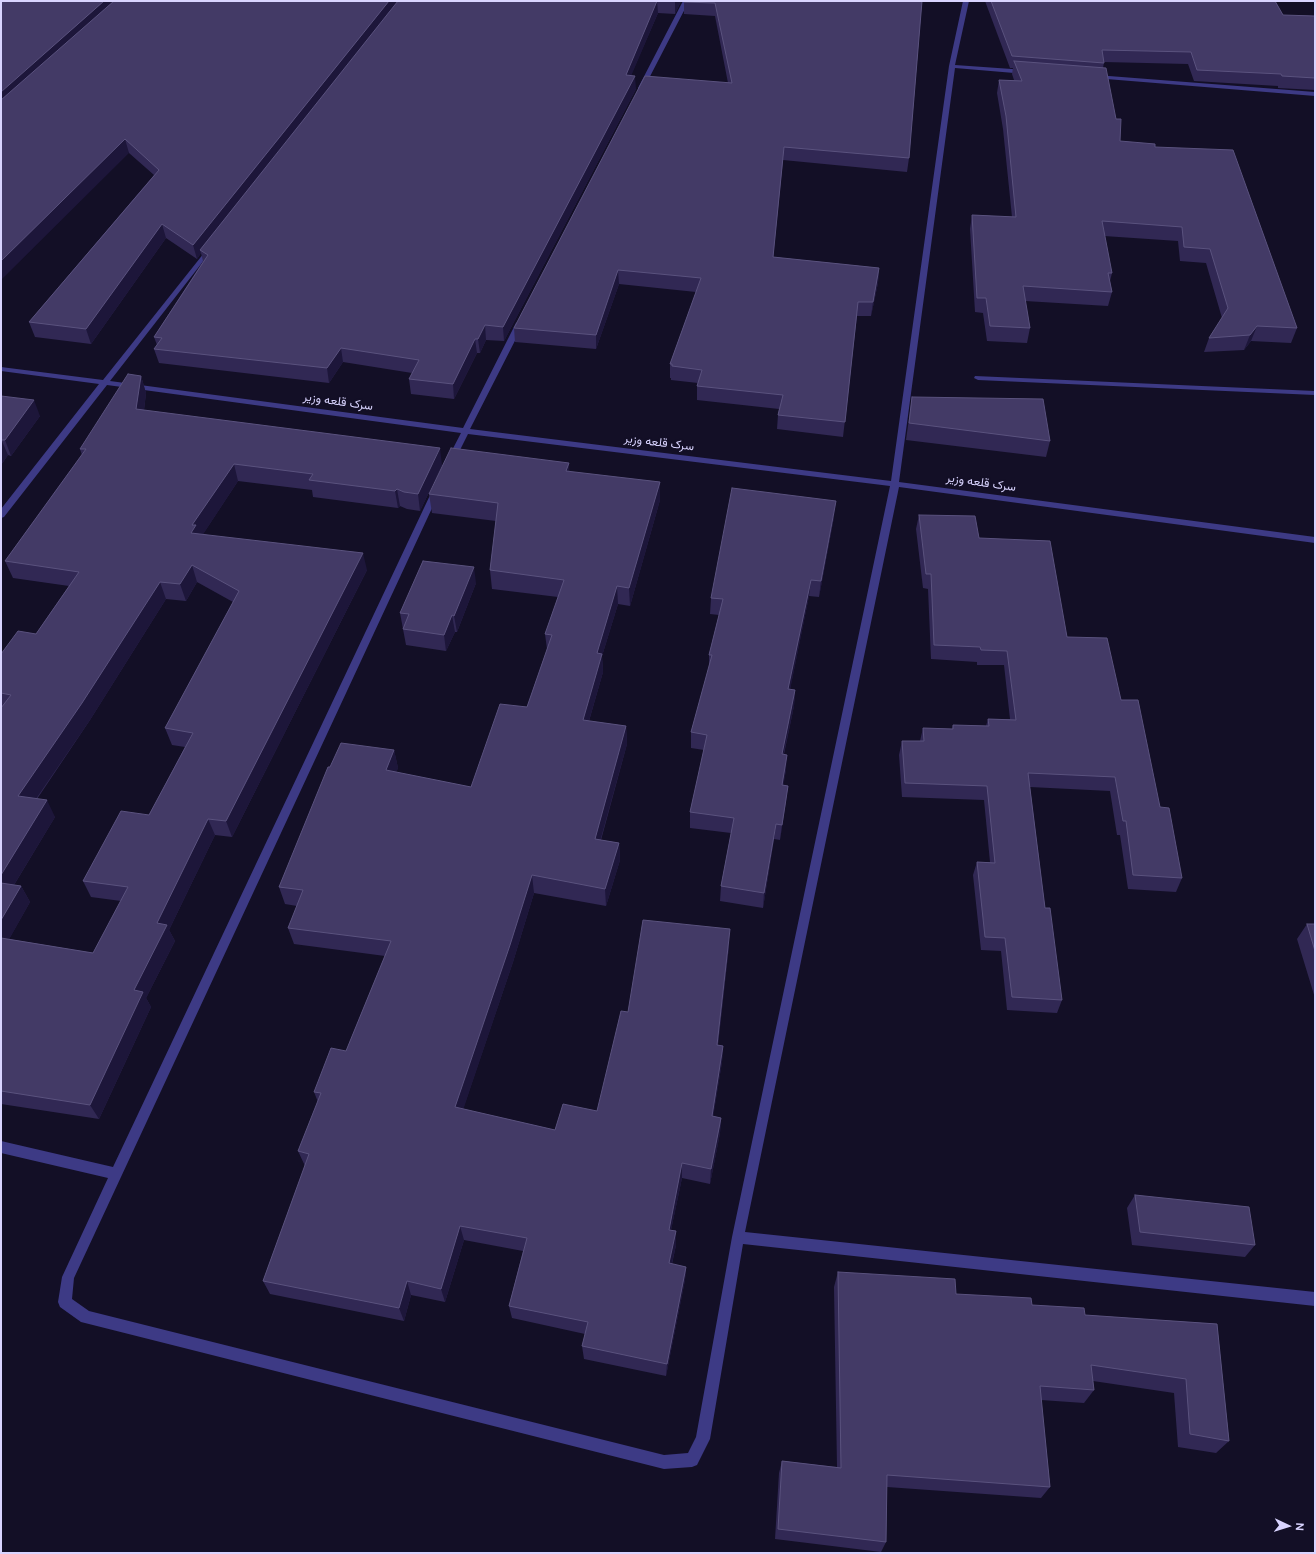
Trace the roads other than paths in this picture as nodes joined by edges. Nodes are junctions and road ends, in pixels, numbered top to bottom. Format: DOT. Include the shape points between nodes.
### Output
graph roads {
  1 [pos="686,1"];
  2 [pos="966,1"];
  3 [pos="952,66"];
  4 [pos="1031,72"];
  5 [pos="1086,76"];
  6 [pos="1315,94"];
  7 [pos="635,100"];
  8 [pos="213,245"];
  9 [pos="526,312"];
  10 [pos="1,369"];
  11 [pos="978,378"];
  12 [pos="104,383"];
  13 [pos="1315,393"];
  14 [pos="464,431"];
  15 [pos="448,468"];
  16 [pos="441,482"];
  17 [pos="895,484"];
  18 [pos="1,515"];
  19 [pos="1315,540"];
  20 [pos="1,1147"];
  21 [pos="117,1174"];
  22 [pos="738,1237"];
  23 [pos="1315,1299"];
  1 -- 7 [label="street"];
  2 -- 3 [label="street"];
  3 -- 4 [label="street"];
  3 -- 17 [label="street"];
  5 -- 6 [label="street"];
  8 -- 12 [label="street"];
  9 -- 14 [label="street"];
  10 -- 12 [label="street, سرک قلعه وزیر"];
  11 -- 13 [label="street"];
  12 -- 14 [label="street, سرک قلعه وزیر"];
  12 -- 18 [label="street"];
  14 -- 15 [label="street"];
  14 -- 17 [label="street, سرک قلعه وزیر"];
  16 -- 21 [label="street"];
  17 -- 19 [label="street, سرک قلعه وزیر"];
  17 -- 22 [label="street"];
  20 -- 21 [label="street"];
  21 -- 22 [label="street" via="68,1276 65,1302 86,1317 664,1462 692,1460 703,1438"];
  22 -- 23 [label="street"];
}
